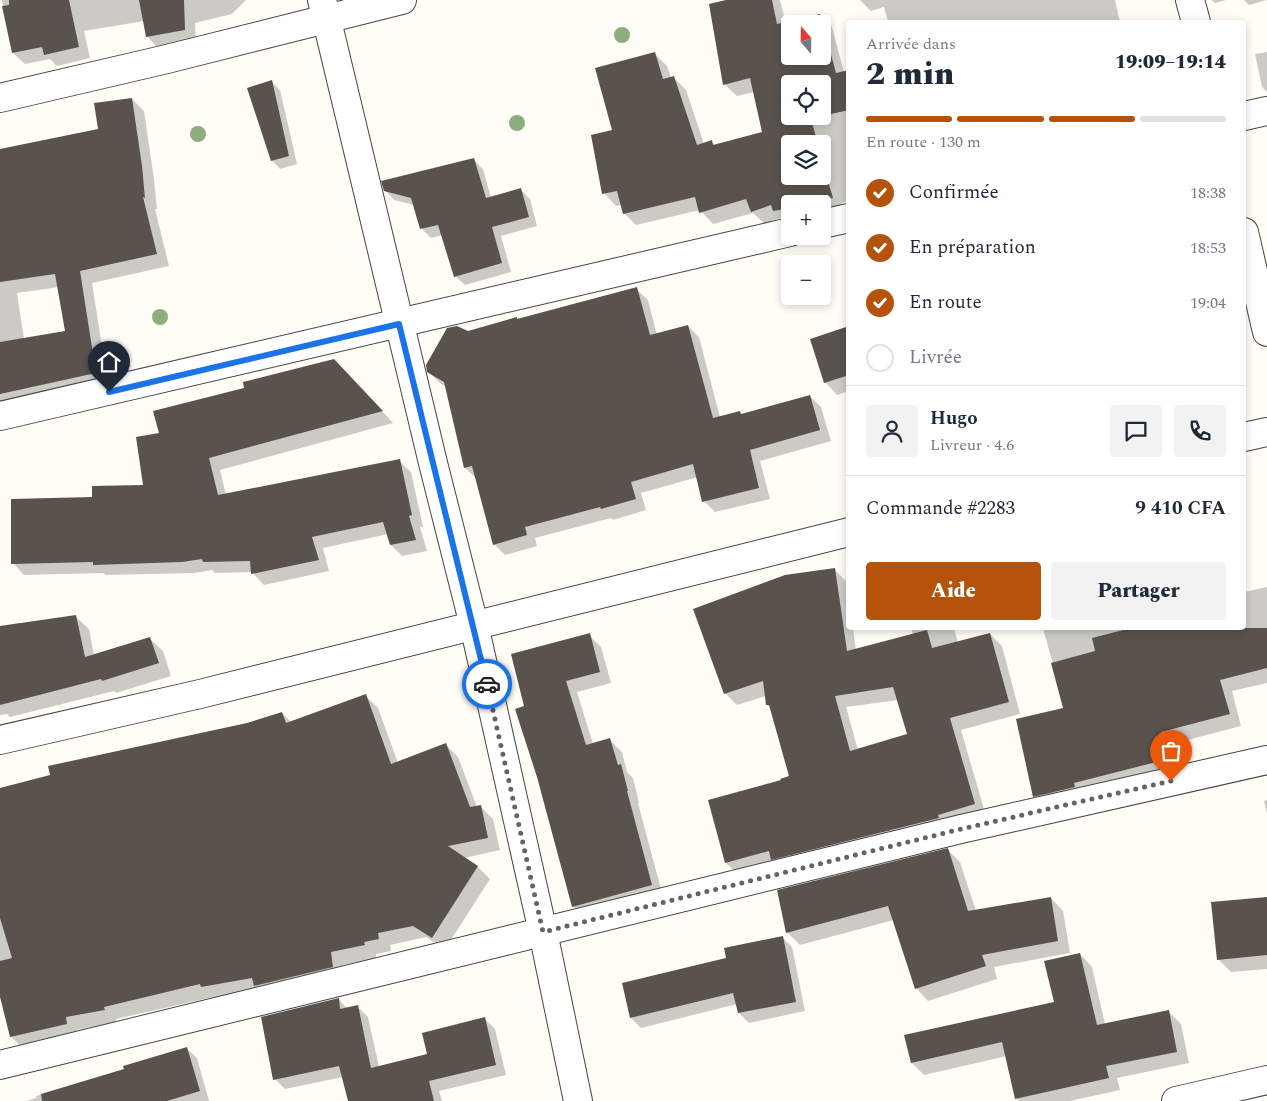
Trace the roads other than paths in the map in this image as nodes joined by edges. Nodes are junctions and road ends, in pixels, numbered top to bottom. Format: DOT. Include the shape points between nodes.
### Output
graph roads {
  1 [pos="402,0"];
  2 [pos="1190,0"];
  3 [pos="324,9"];
  4 [pos="1195,20"];
  5 [pos="0,98"];
  6 [pos="1267,111"];
  7 [pos="1246,116"];
  8 [pos="846,219"];
  9 [pos="831,222"];
  10 [pos="781,234"];
  11 [pos="1246,241"];
  12 [pos="399,324"];
  13 [pos="1267,332"];
  14 [pos="0,416"];
  15 [pos="1267,432"];
  16 [pos="1246,437"];
  17 [pos="846,533"];
  18 [pos="474,625"];
  19 [pos="0,740"];
  20 [pos="1267,760"];
  21 [pos="543,932"];
  22 [pos="0,1065"];
  23 [pos="1267,1080"];
  24 [pos="578,1101"];
  25 [pos="1176,1101"];
  1 -- 3 [label="street"];
  2 -- 4 [label="street"];
  3 -- 5 [label="street" via="158,61"];
  3 -- 12 [label="street"];
  6 -- 7 [label="street"];
  8 -- 9 [label="street"];
  10 -- 12 [label="street"];
  11 -- 13 [label="street"];
  12 -- 14 [label="street"];
  12 -- 18 [label="street"];
  15 -- 16 [label="street"];
  17 -- 18 [label="street"];
  18 -- 19 [label="street"];
  18 -- 21 [label="street"];
  20 -- 21 [label="street" via="961,829"];
  21 -- 22 [label="street"];
  21 -- 24 [label="street"];
  23 -- 25 [label="street"];
}
